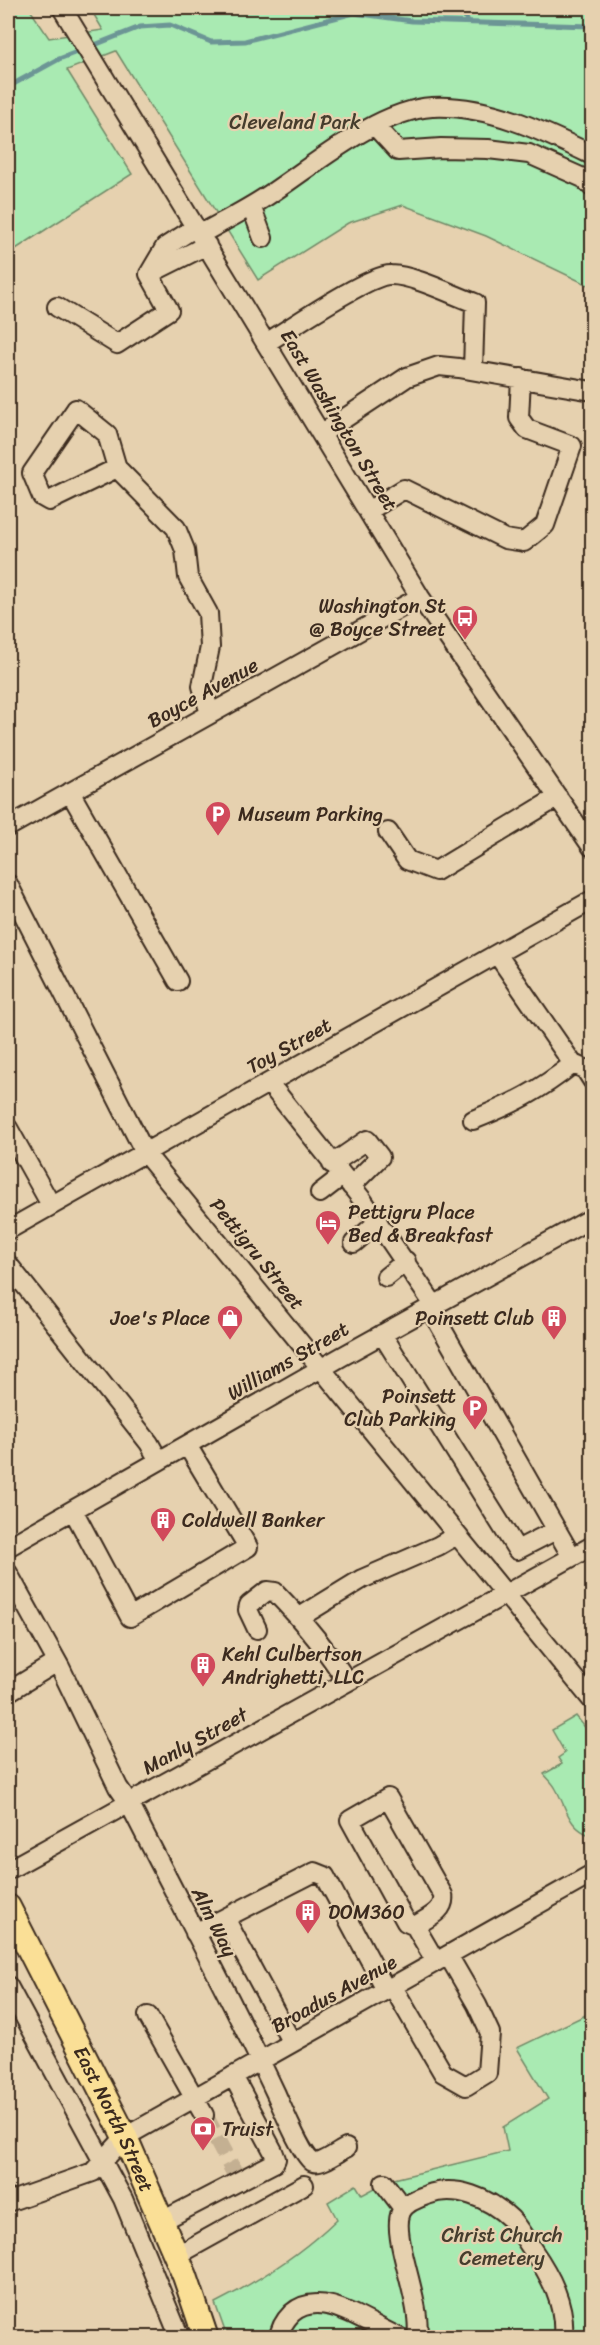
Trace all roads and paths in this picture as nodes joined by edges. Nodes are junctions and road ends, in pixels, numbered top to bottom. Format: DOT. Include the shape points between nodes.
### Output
graph roads {
  1 [pos="62,8"];
  2 [pos="375,126"];
  3 [pos="592,155"];
  4 [pos="592,187"];
  5 [pos="250,206"];
  6 [pos="201,235"];
  7 [pos="263,238"];
  8 [pos="57,308"];
  9 [pos="266,343"];
  10 [pos="473,370"];
  11 [pos="521,378"];
  12 [pos="592,391"];
  13 [pos="321,434"];
  14 [pos="117,468"];
  15 [pos="368,511"];
  16 [pos="420,597"];
  17 [pos="210,714"];
  18 [pos="70,792"];
  19 [pos="558,797"];
  20 [pos="8,827"];
  21 [pos="388,832"];
  22 [pos="592,847"];
  23 [pos="8,884"];
  24 [pos="592,900"];
  25 [pos="497,954"];
  26 [pos="178,981"];
  27 [pos="573,1064"];
  28 [pos="592,1080"];
  29 [pos="269,1083"];
  30 [pos="473,1120"];
  31 [pos="8,1128"];
  32 [pos="146,1153"];
  33 [pos="342,1175"];
  34 [pos="320,1193"];
  35 [pos="51,1205"];
  36 [pos="592,1218"];
  37 [pos="378,1222"];
  38 [pos="8,1230"];
  39 [pos="354,1243"];
  40 [pos="406,1261"];
  41 [pos="8,1264"];
  42 [pos="386,1277"];
  43 [pos="432,1306"];
  44 [pos="382,1334"];
  45 [pos="321,1368"];
  46 [pos="187,1445"];
  47 [pos="159,1461"];
  48 [pos="73,1510"];
  49 [pos="556,1530"];
  50 [pos="457,1535"];
  51 [pos="592,1545"];
  52 [pos="8,1547"];
  53 [pos="572,1557"];
  54 [pos="8,1573"];
  55 [pos="505,1594"];
  56 [pos="300,1617"];
  57 [pos="257,1629"];
  58 [pos="57,1662"];
  59 [pos="347,1682"];
  60 [pos="8,1692"];
  61 [pos="592,1701"];
  62 [pos="129,1803"];
  63 [pos="8,1870"];
  64 [pos="591,1879"];
  65 [pos="8,1907"];
  66 [pos="225,1918"];
  67 [pos="416,1926"];
  68 [pos="195,1933"];
  69 [pos="442,1959"];
  70 [pos="8,1986"];
  71 [pos="390,1988"];
  72 [pos="148,2016"];
  73 [pos="292,2043"];
  74 [pos="260,2061"];
  75 [pos="233,2076"];
  76 [pos="195,2098"];
  77 [pos="204,2115"];
  78 [pos="126,2137"];
  79 [pos="346,2148"];
  80 [pos="104,2162"];
  81 [pos="384,2183"];
  82 [pos="304,2185"];
  83 [pos="8,2202"];
  84 [pos="403,2208"];
  85 [pos="162,2221"];
  86 [pos="176,2256"];
  87 [pos="180,2337"];
  88 [pos="206,2337"];
  89 [pos="279,2337"];
  90 [pos="402,2337"];
  91 [pos="417,2337"];
  92 [pos="563,2337"];
  1 -- 6 [label="street, East Washington Street"];
  2 -- 3 [label="street" via="418,109 467,109 521,124"];
  2 -- 4 [label="street" via="398,151 441,148 528,154 583,178"];
  2 -- 5 [label="street"];
  5 -- 6 [label="street"];
  5 -- 7 [label="street"];
  6 -- 8 [label="street" via="165,247 149,274 169,310 117,344"];
  6 -- 9 [label="street, East Washington Street"];
  9 -- 10 [label="street" via="367,282 390,275 403,276 475,303"];
  9 -- 13 [label="street, East Washington Street"];
  10 -- 11 [label="street"];
  10 -- 13 [label="street" via="439,366 417,373"];
  11 -- 12 [label="street"];
  11 -- 15 [label="street" via="519,418 527,429 572,446 545,525 537,533 524,542 506,539 404,489"];
  13 -- 15 [label="street, East Washington Street"];
  14 -- 14 [label="street" via="49,501 42,497 32,473 75,409 107,434"];
  14 -- 17 [label="street" via="177,528 188,577 208,613 210,647 202,686"];
  15 -- 16 [label="street, East Washington Street"];
  16 -- 17 [label="street, Boyce Avenue"];
  16 -- 19 [label="street, East Washington Street"];
  17 -- 18 [label="street, Boyce Avenue"];
  18 -- 20 [label="street, Boyce Avenue"];
  18 -- 26 [label="street"];
  19 -- 21 [label="street" via="436,871 408,860"];
  19 -- 22 [label="street, East Washington Street"];
  23 -- 32 [label="street, Pettigru Street"];
  24 -- 25 [label="street, Toy Street"];
  25 -- 27 [label="street"];
  25 -- 29 [label="street, Toy Street"];
  27 -- 28 [label="street" via="585,1069"];
  27 -- 30 [label="street" via="545,1087"];
  29 -- 32 [label="street, Toy Street"];
  29 -- 33 [label="street"];
  31 -- 35 [label="street"];
  32 -- 35 [label="street, Toy Street"];
  32 -- 45 [label="street, Pettigru Street"];
  33 -- 34 [label="street"];
  33 -- 37 [label="street"];
  35 -- 38 [label="street, Toy Street"];
  36 -- 43 [label="street, Williams Street"];
  37 -- 39 [label="street"];
  37 -- 40 [label="street"];
  40 -- 42 [label="street"];
  40 -- 43 [label="street"];
  41 -- 47 [label="street"];
  43 -- 44 [label="street, Williams Street"];
  43 -- 49 [label="street"];
  44 -- 45 [label="street, Williams Street"];
  44 -- 49 [label="street" via="517,1550"];
  45 -- 46 [label="street, Williams Street"];
  45 -- 50 [label="street, Pettigru Street"];
  46 -- 47 [label="street, Williams Street"];
  46 -- 48 [label="street" via="248,1547 130,1617"];
  47 -- 48 [label="street, Williams Street"];
  48 -- 52 [label="street, Williams Street"];
  49 -- 53 [label="street"];
  50 -- 55 [label="street, Pettigru Street"];
  50 -- 56 [label="street" via="362,1579"];
  51 -- 53 [label="street, Manly Street"];
  53 -- 55 [label="street, Manly Street"];
  54 -- 58 [label="street, Alm Way"];
  55 -- 59 [label="street, Manly Street"];
  55 -- 61 [label="street, Pettigru Street"];
  56 -- 57 [label="street" via="275,1592 267,1591 249,1605"];
  56 -- 59 [label="street"];
  58 -- 60 [label="street"];
  58 -- 62 [label="street, Alm Way"];
  59 -- 62 [label="street, Manly Street"];
  62 -- 63 [label="street, Manly Street"];
  62 -- 68 [label="street, Alm Way"];
  64 -- 69 [label="street, Broadus Avenue"];
  65 -- 78 [label="main road, East North Street"];
  66 -- 68 [label="street"];
  66 -- 71 [label="street" via="319,1873 325,1876"];
  66 -- 73 [label="street"];
  67 -- 67 [label="street" via="440,1910 443,1895 388,1798 350,1820 406,1922"];
  67 -- 69 [label="street"];
  68 -- 74 [label="street, Alm Way"];
  69 -- 71 [label="street, Broadus Avenue"];
  69 -- 71 [label="street" via="477,2005 490,2033 488,2073 465,2086 443,2073"];
  70 -- 80 [label="street, East North Street"];
  71 -- 73 [label="street, Broadus Avenue"];
  72 -- 76 [label="street"];
  73 -- 74 [label="street, Broadus Avenue"];
  74 -- 75 [label="street, Broadus Avenue"];
  74 -- 79 [label="street, Alm Way" via="309,2159 319,2162"];
  75 -- 76 [label="street, Broadus Avenue"];
  75 -- 85 [label="street" via="276,2159 237,2176"];
  76 -- 77 [label="street"];
  76 -- 78 [label="street, Broadus Avenue"];
  78 -- 80 [label="street, Broadus Avenue"];
  78 -- 85 [label="main road, East North Street"];
  80 -- 83 [label="street, Broadus Avenue" via="93,2172"];
  80 -- 87 [label="street, East North Street"];
  81 -- 84 [label="street"];
  82 -- 86 [label="street"];
  84 -- 91 [label="street" via="399,2230 419,2323"];
  84 -- 92 [label="street" via="434,2193 456,2191 485,2201 510,2219 552,2281 562,2312"];
  85 -- 86 [label="main road, East North Street"];
  86 -- 88 [label="main road, East North Street"];
  89 -- 90 [label="street" via="288,2317 297,2309 318,2303"];
}
